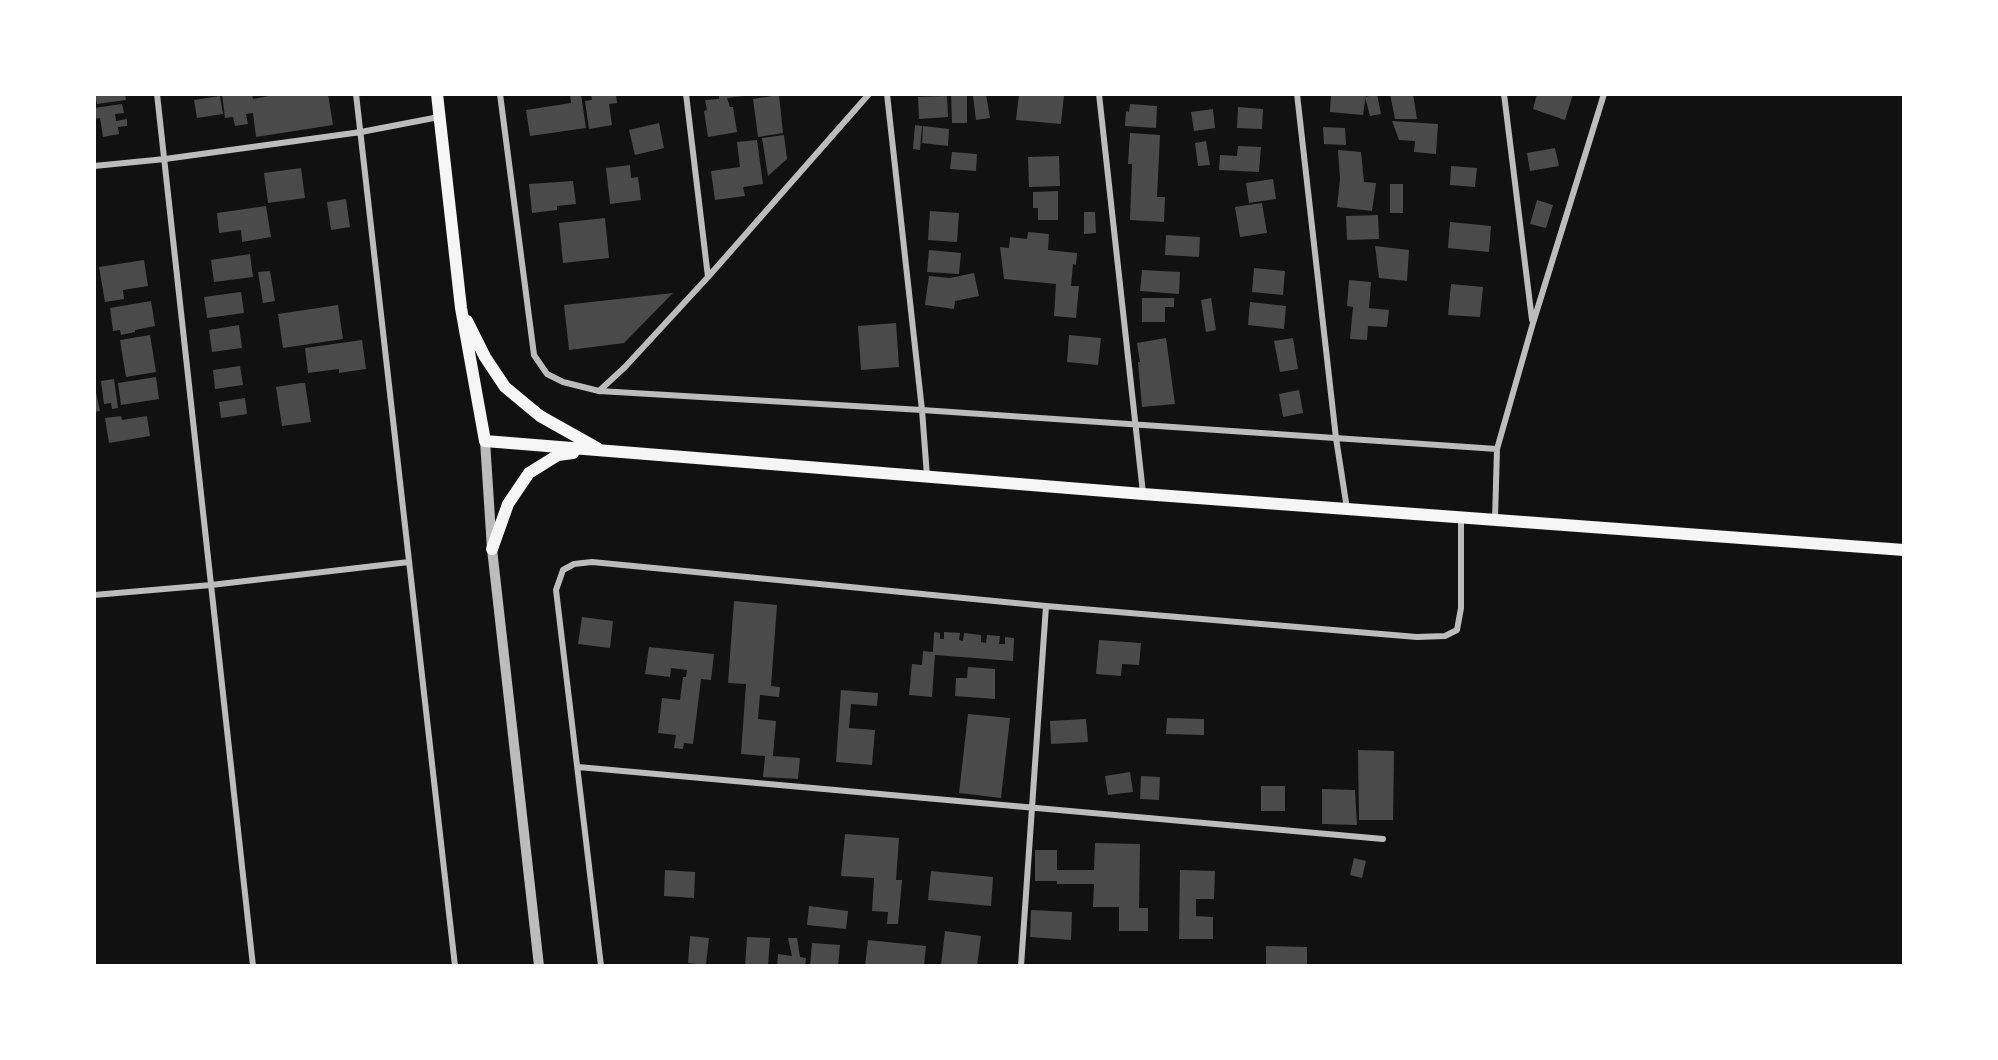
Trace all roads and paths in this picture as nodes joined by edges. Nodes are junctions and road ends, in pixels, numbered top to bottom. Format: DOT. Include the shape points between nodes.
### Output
graph roads {
  1 [pos="157,94"];
  2 [pos="356,94"];
  3 [pos="437,94"];
  4 [pos="500,94"];
  5 [pos="686,94"];
  6 [pos="869,94"];
  7 [pos="887,94"];
  8 [pos="1100,94"];
  9 [pos="1297,94"];
  10 [pos="1504,94"];
  11 [pos="1604,94"];
  12 [pos="439,117"];
  13 [pos="361,132"];
  14 [pos="165,159"];
  15 [pos="94,166"];
  16 [pos="708,277"];
  17 [pos="461,308"];
  18 [pos="1533,323"];
  19 [pos="599,392"];
  20 [pos="922,410"];
  21 [pos="1137,425"];
  22 [pos="1336,438"];
  23 [pos="485,441"];
  24 [pos="1497,449"];
  25 [pos="601,450"];
  26 [pos="927,476"];
  27 [pos="1143,494"];
  28 [pos="1347,509"];
  29 [pos="1461,518"];
  30 [pos="1495,520"];
  31 [pos="492,549"];
  32 [pos="1904,550"];
  33 [pos="409,562"];
  34 [pos="211,585"];
  35 [pos="94,595"];
  36 [pos="1046,606"];
  37 [pos="578,767"];
  38 [pos="1032,808"];
  39 [pos="1383,839"];
  40 [pos="254,966"];
  41 [pos="455,966"];
  42 [pos="539,966"];
  43 [pos="601,966"];
  44 [pos="1021,966"];
  1 -- 14 [label="street"];
  2 -- 13 [label="street"];
  3 -- 12 [label="main road"];
  4 -- 19 [label="street" via="534,355 547,374"];
  5 -- 16 [label="street"];
  6 -- 16 [label="street"];
  7 -- 20 [label="street"];
  8 -- 21 [label="street"];
  9 -- 22 [label="street"];
  10 -- 18 [label="street"];
  11 -- 18 [label="street"];
  12 -- 13 [label="street"];
  12 -- 17 [label="main road"];
  13 -- 14 [label="street"];
  13 -- 33 [label="street"];
  14 -- 15 [label="street"];
  14 -- 34 [label="street"];
  16 -- 19 [label="street"];
  17 -- 23 [label="main road"];
  17 -- 25 [label="main road" via="505,387 540,416"];
  18 -- 24 [label="street"];
  19 -- 20 [label="street"];
  20 -- 21 [label="street"];
  20 -- 26 [label="street"];
  21 -- 22 [label="street"];
  21 -- 27 [label="street"];
  22 -- 24 [label="street"];
  22 -- 28 [label="street"];
  23 -- 25 [label="main road"];
  23 -- 31 [label="street"];
  24 -- 30 [label="street"];
  25 -- 26 [label="main road"];
  25 -- 31 [label="main road" via="558,455 529,473 508,504"];
  26 -- 27 [label="main road"];
  27 -- 28 [label="main road"];
  28 -- 29 [label="main road"];
  29 -- 30 [label="main road"];
  29 -- 36 [label="street" via="1461,608 1457,630 1445,636 1417,638"];
  30 -- 32 [label="main road"];
  31 -- 42 [label="street"];
  33 -- 34 [label="street"];
  33 -- 41 [label="street"];
  34 -- 35 [label="street"];
  34 -- 40 [label="street"];
  36 -- 37 [label="street" via="592,562 574,564 562,570 556,591"];
  36 -- 38 [label="street"];
  37 -- 38 [label="street"];
  37 -- 43 [label="street"];
  38 -- 39 [label="street"];
  38 -- 44 [label="street"];
}
